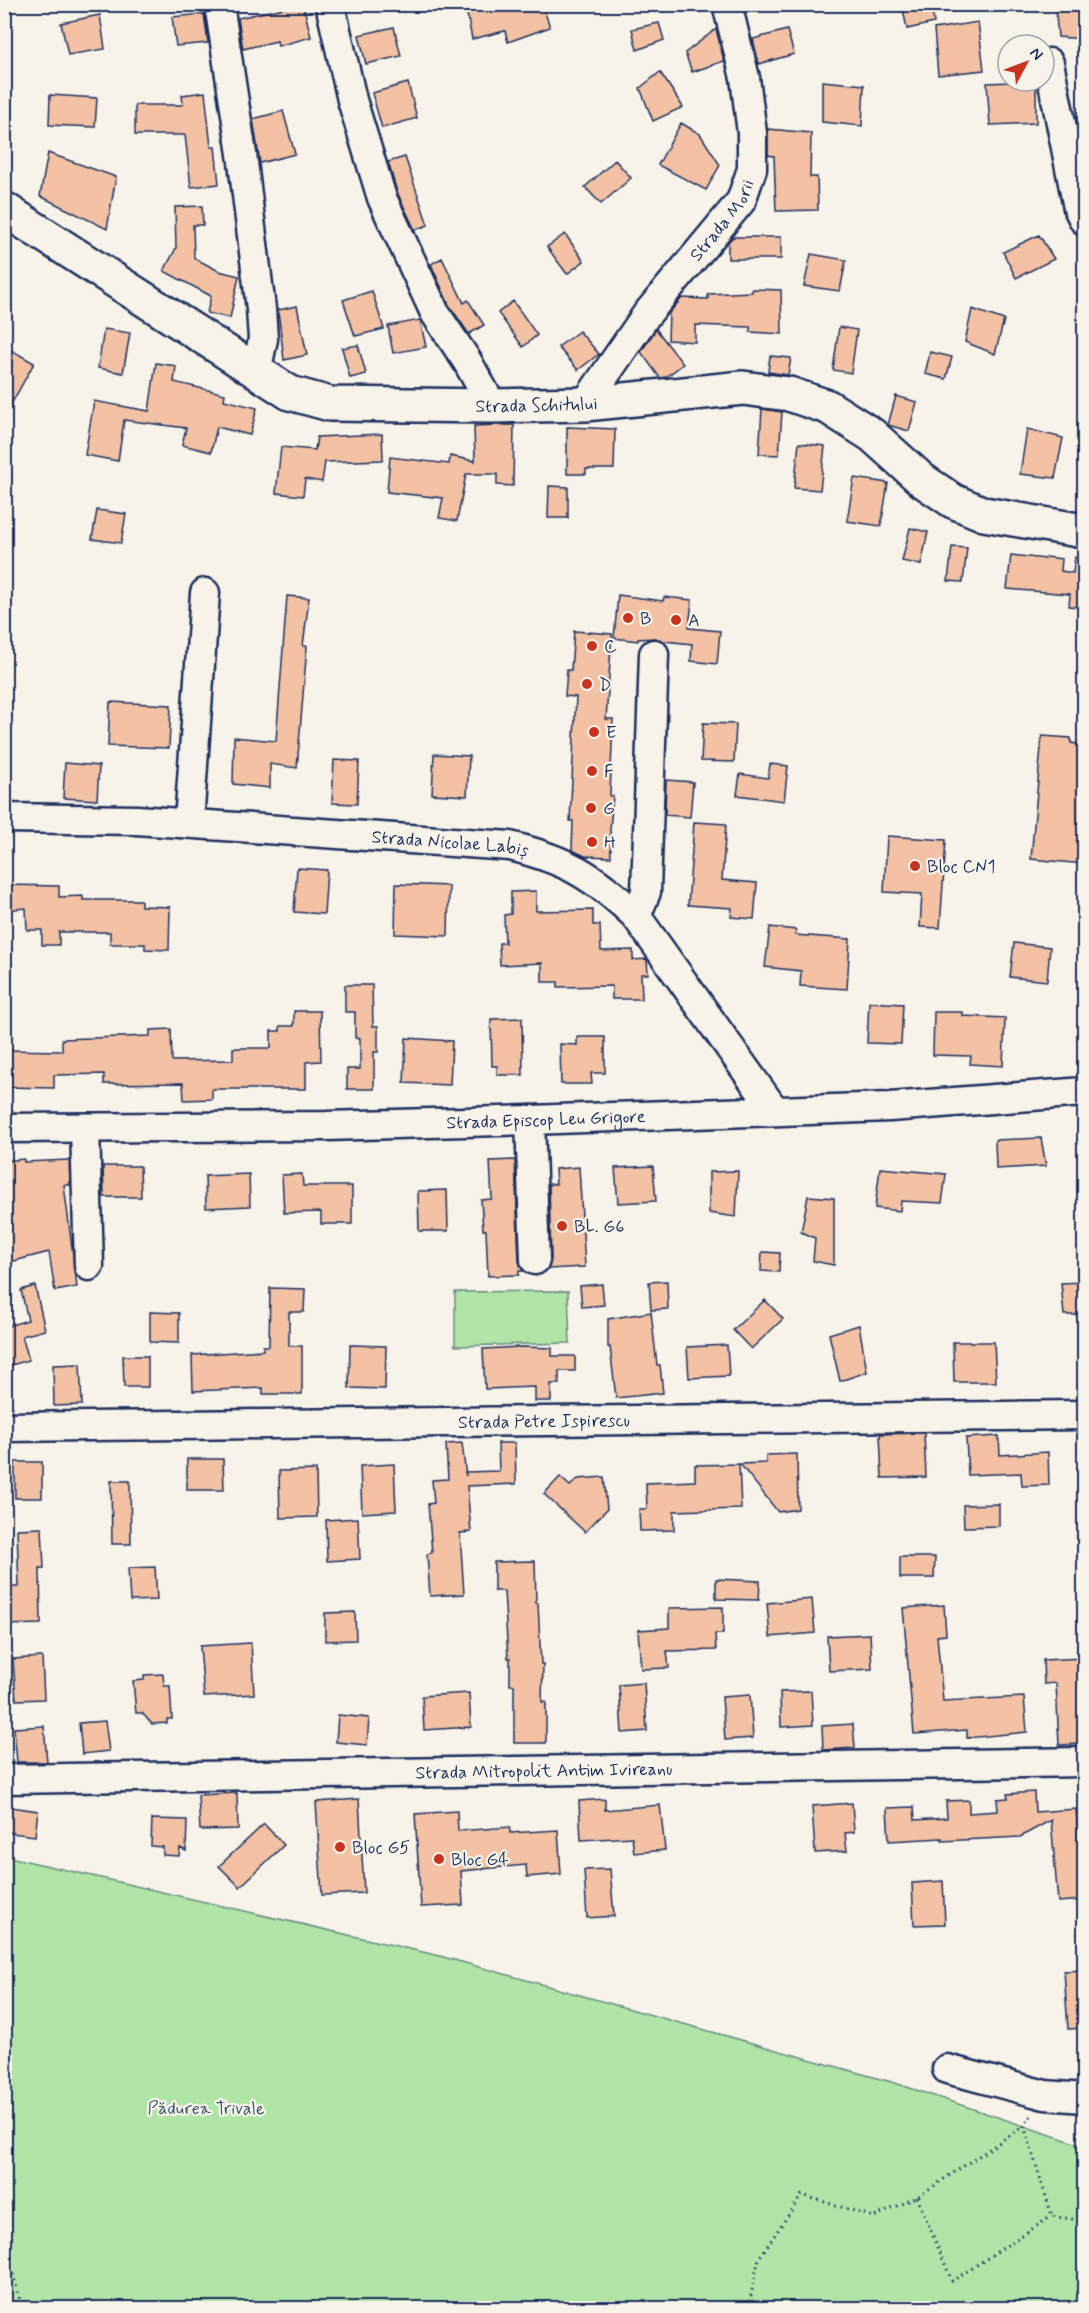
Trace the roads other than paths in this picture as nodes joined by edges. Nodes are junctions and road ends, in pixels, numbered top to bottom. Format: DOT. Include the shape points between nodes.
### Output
graph roads {
  1 [pos="219,4"];
  2 [pos="330,4"];
  3 [pos="727,4"];
  4 [pos="1054,93"];
  5 [pos="4,210"];
  6 [pos="1084,220"];
  7 [pos="256,373"];
  8 [pos="585,404"];
  9 [pos="492,406"];
  10 [pos="1084,531"];
  11 [pos="205,593"];
  12 [pos="654,654"];
  13 [pos="4,818"];
  14 [pos="189,823"];
  15 [pos="636,916"];
  16 [pos="1084,1092"];
  17 [pos="775,1111"];
  18 [pos="530,1120"];
  19 [pos="4,1128"];
  20 [pos="85,1128"];
  21 [pos="535,1260"];
  22 [pos="89,1266"];
  23 [pos="1084,1414"];
  24 [pos="4,1427"];
  25 [pos="1084,1762"];
  26 [pos="4,1779"];
  27 [pos="947,2069"];
  28 [pos="1084,2098"];
  1 -- 7 [label="street" via="261,309 262,339"];
  2 -- 9 [label="street" via="352,100 382,198 435,313"];
  3 -- 8 [label="street, Strada Morii" via="745,78 753,133 752,169 741,201 647,314"];
  4 -- 6 [label="street" via="1078,208"];
  5 -- 7 [label="main road, Strada Schitului"];
  7 -- 9 [label="main road, Strada Schitului" via="290,393 330,404"];
  8 -- 9 [label="main road, Strada Schitului"];
  8 -- 10 [label="main road, Strada Schitului" via="743,387 789,394 828,407 872,435 922,480 953,501 984,514"];
  11 -- 14 [label="street"];
  12 -- 15 [label="street" via="646,892"];
  13 -- 14 [label="street, Strada Nicolae Labiș"];
  14 -- 15 [label="street, Strada Nicolae Labiș" via="510,846 544,854 570,866 609,890"];
  15 -- 17 [label="street, Strada Nicolae Labiș"];
  16 -- 17 [label="street, Strada Episcop Leu Grigore"];
  17 -- 18 [label="street, Strada Episcop Leu Grigore"];
  18 -- 20 [label="street, Strada Episcop Leu Grigore"];
  18 -- 21 [label="street"];
  19 -- 20 [label="street, Strada Episcop Leu Grigore"];
  20 -- 22 [label="street"];
  23 -- 24 [label="street, Strada Petre Ispirescu"];
  25 -- 26 [label="street, Strada Mitropolit Antim Ivireanu"];
  27 -- 28 [label="street" via="1045,2095"];
}
